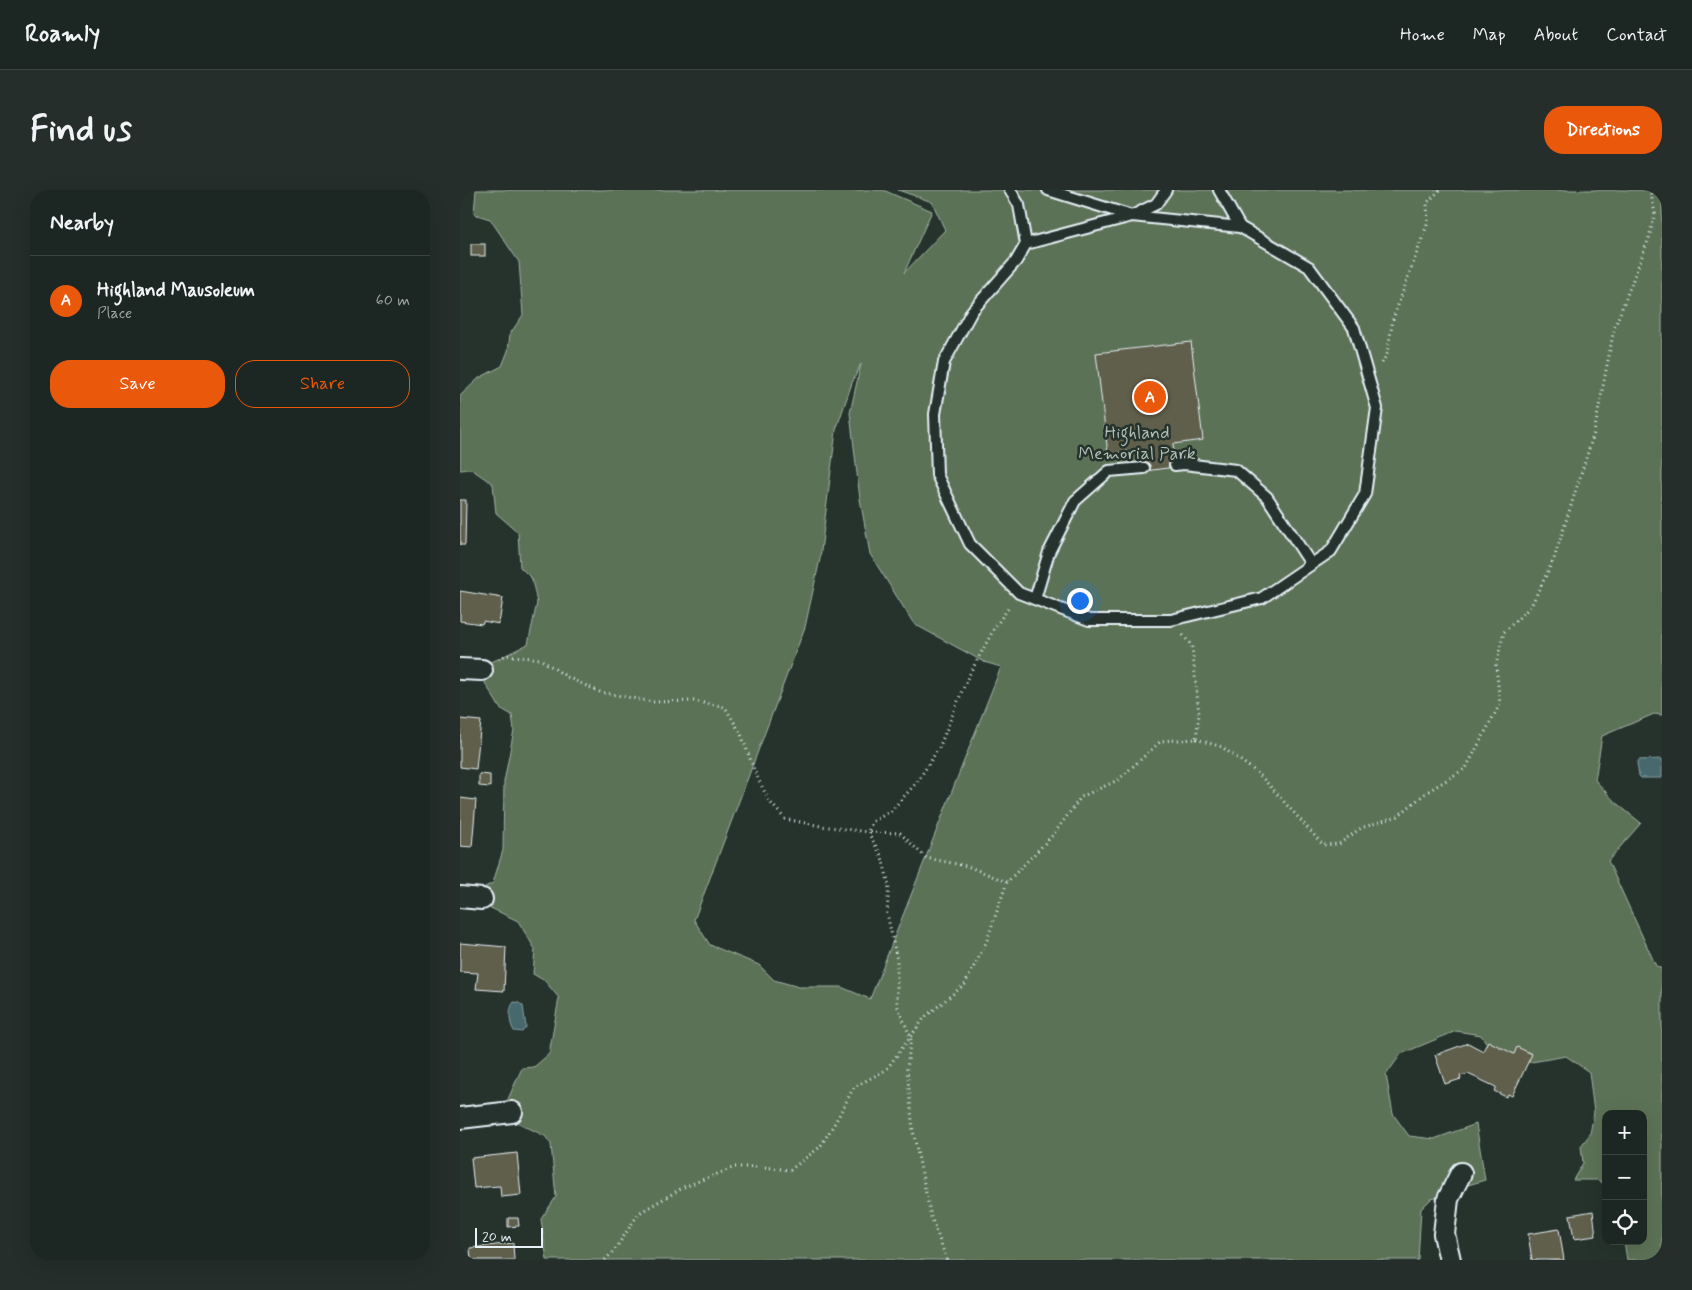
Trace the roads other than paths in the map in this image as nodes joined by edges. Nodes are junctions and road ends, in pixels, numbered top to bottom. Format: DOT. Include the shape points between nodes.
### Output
graph roads {
  1 [pos="1010,190"];
  2 [pos="1048,190"];
  3 [pos="1166,190"];
  4 [pos="1219,190"];
  5 [pos="1132,216"];
  6 [pos="1240,227"];
  7 [pos="1026,244"];
  8 [pos="1175,465"];
  9 [pos="1144,468"];
  10 [pos="1311,564"];
  11 [pos="1035,600"];
  12 [pos="460,668"];
  13 [pos="482,670"];
  14 [pos="460,897"];
  15 [pos="482,899"];
  16 [pos="512,1112"];
  17 [pos="460,1118"];
  18 [pos="1462,1173"];
  19 [pos="1450,1260"];
  1 -- 7 [label="lane" via="1019,205"];
  2 -- 5 [label="lane"];
  3 -- 5 [label="lane" via="1156,204"];
  4 -- 6 [label="lane"];
  5 -- 6 [label="lane"];
  5 -- 7 [label="lane"];
  6 -- 10 [label="lane" via="1309,267 1354,328 1377,408 1365,494 1331,551"];
  7 -- 11 [label="lane" via="1016,261 972,312 944,362 935,414 937,475 970,544 1019,593"];
  8 -- 10 [label="lane" via="1236,470 1267,497"];
  9 -- 11 [label="lane" via="1109,471 1075,501 1049,552"];
  10 -- 11 [label="lane" via="1262,598 1171,620 1088,620"];
  12 -- 13 [label="street"];
  14 -- 15 [label="street"];
  16 -- 17 [label="street"];
  18 -- 19 [label="street" via="1448,1200 1444,1234"];
}
